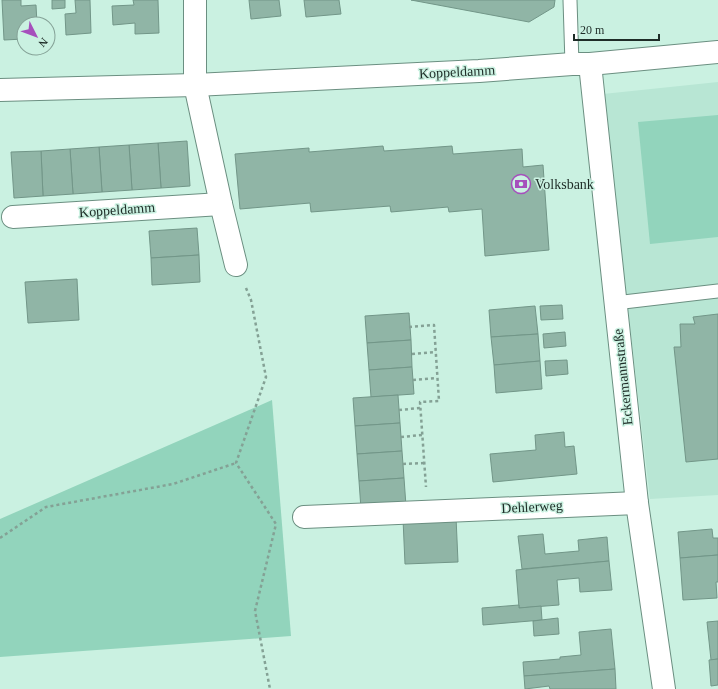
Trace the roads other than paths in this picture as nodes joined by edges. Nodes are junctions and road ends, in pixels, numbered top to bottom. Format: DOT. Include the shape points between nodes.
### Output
graph roads {
  1 [pos="194,0"];
  2 [pos="570,0"];
  3 [pos="718,52"];
  4 [pos="581,64"];
  5 [pos="195,85"];
  6 [pos="0,90"];
  7 [pos="220,204"];
  8 [pos="13,217"];
  9 [pos="236,265"];
  10 [pos="718,291"];
  11 [pos="615,303"];
  12 [pos="637,502"];
  13 [pos="304,517"];
  14 [pos="664,689"];
  1 -- 5 [label="street"];
  2 -- 4 [label="lane"];
  3 -- 4 [label="street, Koppeldamm"];
  4 -- 5 [label="street, Koppeldamm" via="479,72"];
  4 -- 11 [label="street, Eckermannstraße"];
  5 -- 6 [label="street, Koppeldamm"];
  5 -- 7 [label="street"];
  7 -- 8 [label="street, Koppeldamm"];
  7 -- 9 [label="street"];
  10 -- 11 [label="lane"];
  11 -- 12 [label="street, Eckermannstraße"];
  12 -- 13 [label="street, Dehlerweg"];
  12 -- 14 [label="street, Eckermannstraße"];
}
